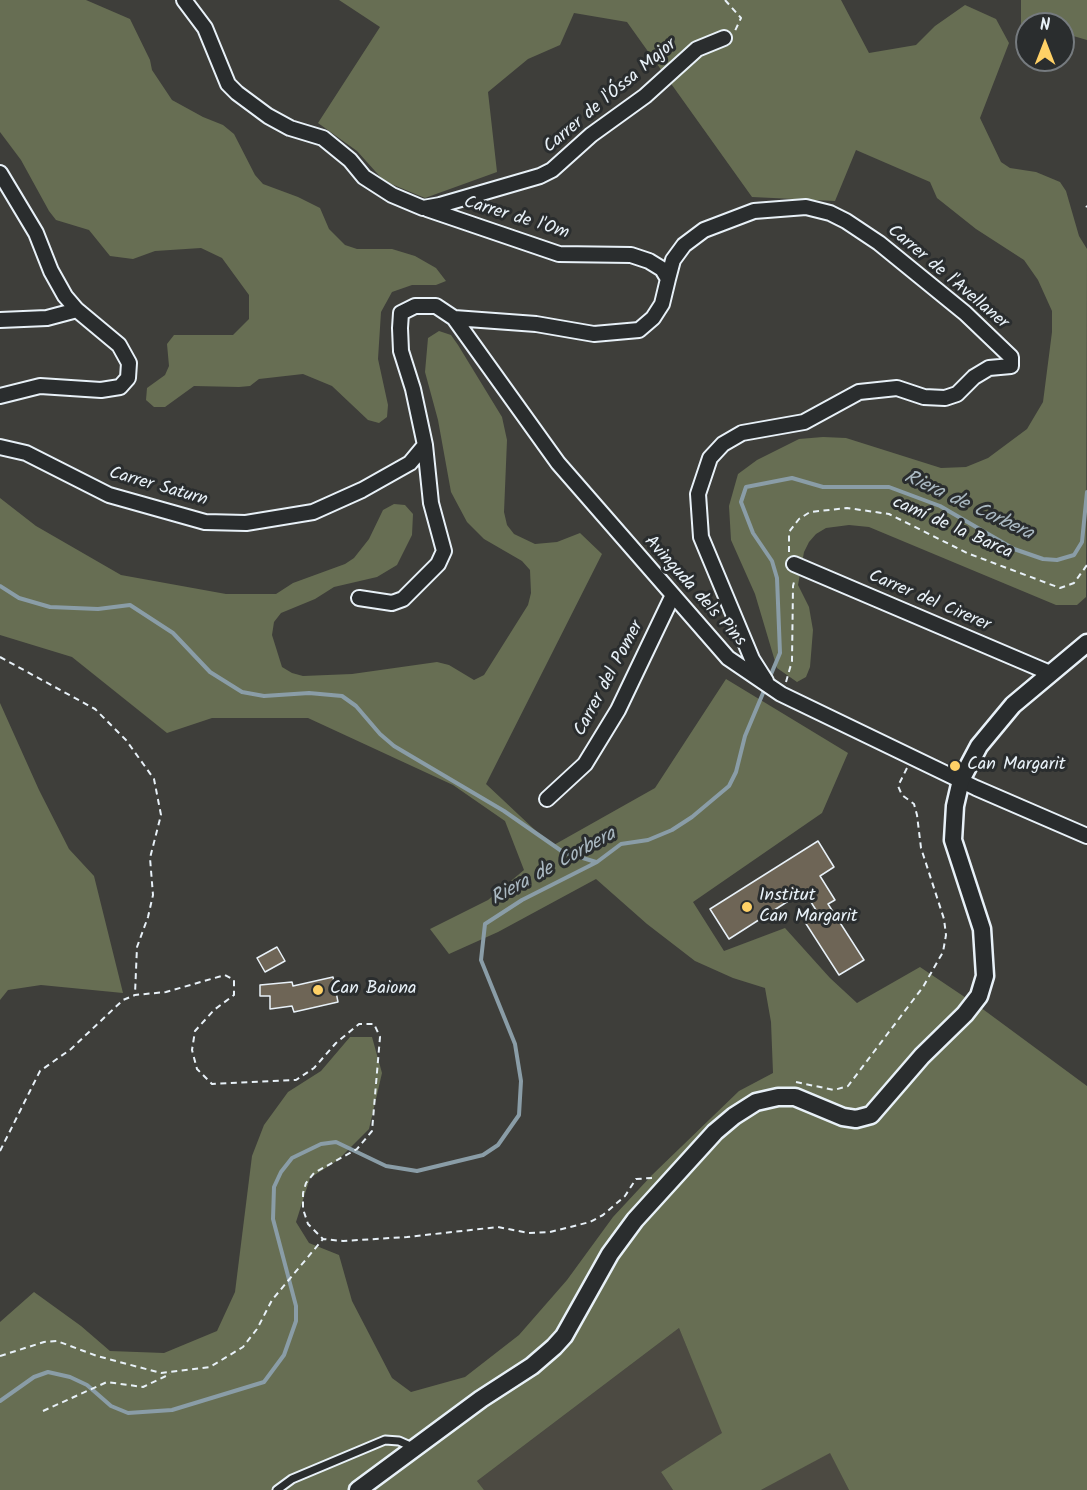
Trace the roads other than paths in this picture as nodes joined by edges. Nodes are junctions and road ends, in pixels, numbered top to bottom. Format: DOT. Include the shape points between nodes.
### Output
graph roads {
  1 [pos="184,0"];
  2 [pos="723,38"];
  3 [pos="0,173"];
  4 [pos="423,208"];
  5 [pos="668,279"];
  6 [pos="77,310"];
  7 [pos="454,318"];
  8 [pos="0,320"];
  9 [pos="0,396"];
  10 [pos="425,446"];
  11 [pos="0,447"];
  12 [pos="794,564"];
  13 [pos="672,597"];
  14 [pos="359,598"];
  15 [pos="1087,643"];
  16 [pos="1050,673"];
  17 [pos="775,690"];
  18 [pos="961,780"];
  19 [pos="548,799"];
  20 [pos="1087,836"];
  21 [pos="412,1451"];
  22 [pos="277,1490"];
  23 [pos="358,1490"];
  1 -- 4 [label="street" via="205,28 228,84 237,93 290,128 323,138 364,177"];
  2 -- 4 [label="street, Carrer de l'Óssa Major" via="697,49 552,170 441,206"];
  3 -- 6 [label="street" via="36,233 51,271"];
  4 -- 5 [label="street, Carrer de l'Om" via="559,254 631,255 662,269"];
  5 -- 7 [label="street" via="662,304 639,330 594,334 536,324"];
  5 -- 17 [label="street, Carrer de l'Avellaner" via="684,244 704,230 754,211 806,207 846,220 879,243 1011,357 1011,366 989,368 957,394 924,397 897,388 859,392 804,422 742,433 723,444 710,458 698,494 701,537 752,660"];
  6 -- 8 [label="street" via="47,318"];
  6 -- 9 [label="street" via="119,345 129,363 128,378 120,387 101,390 40,386"];
  7 -- 10 [label="street" via="436,306 415,306 402,313 402,351"];
  7 -- 13 [label="street, Avinguda dels Pins" via="558,463"];
  10 -- 11 [label="street, Carrer Saturn" via="410,463 313,512 246,523 204,522 120,498 26,453"];
  10 -- 14 [label="street" via="431,503 444,551 438,564 403,599 392,603"];
  12 -- 16 [label="street, Carrer del Cirerer"];
  13 -- 17 [label="street, Avinguda dels Pins" via="728,658"];
  13 -- 19 [label="street, Carrer del Pomer" via="602,737 585,764"];
  15 -- 16 [label="street"];
  16 -- 18 [label="street" via="996,724 972,756"];
  17 -- 18 [label="street, Avinguda dels Pins"];
  18 -- 20 [label="street, Avinguda dels Pins"];
  18 -- 21 [label="street" via="953,840 982,929 985,976 979,996 871,1115 843,1117 795,1097 766,1098 749,1105 715,1132 664,1186 610,1254 554,1347"];
  21 -- 22 [label="lane" via="408,1444 386,1440 292,1479"];
  21 -- 23 [label="street"];
}
